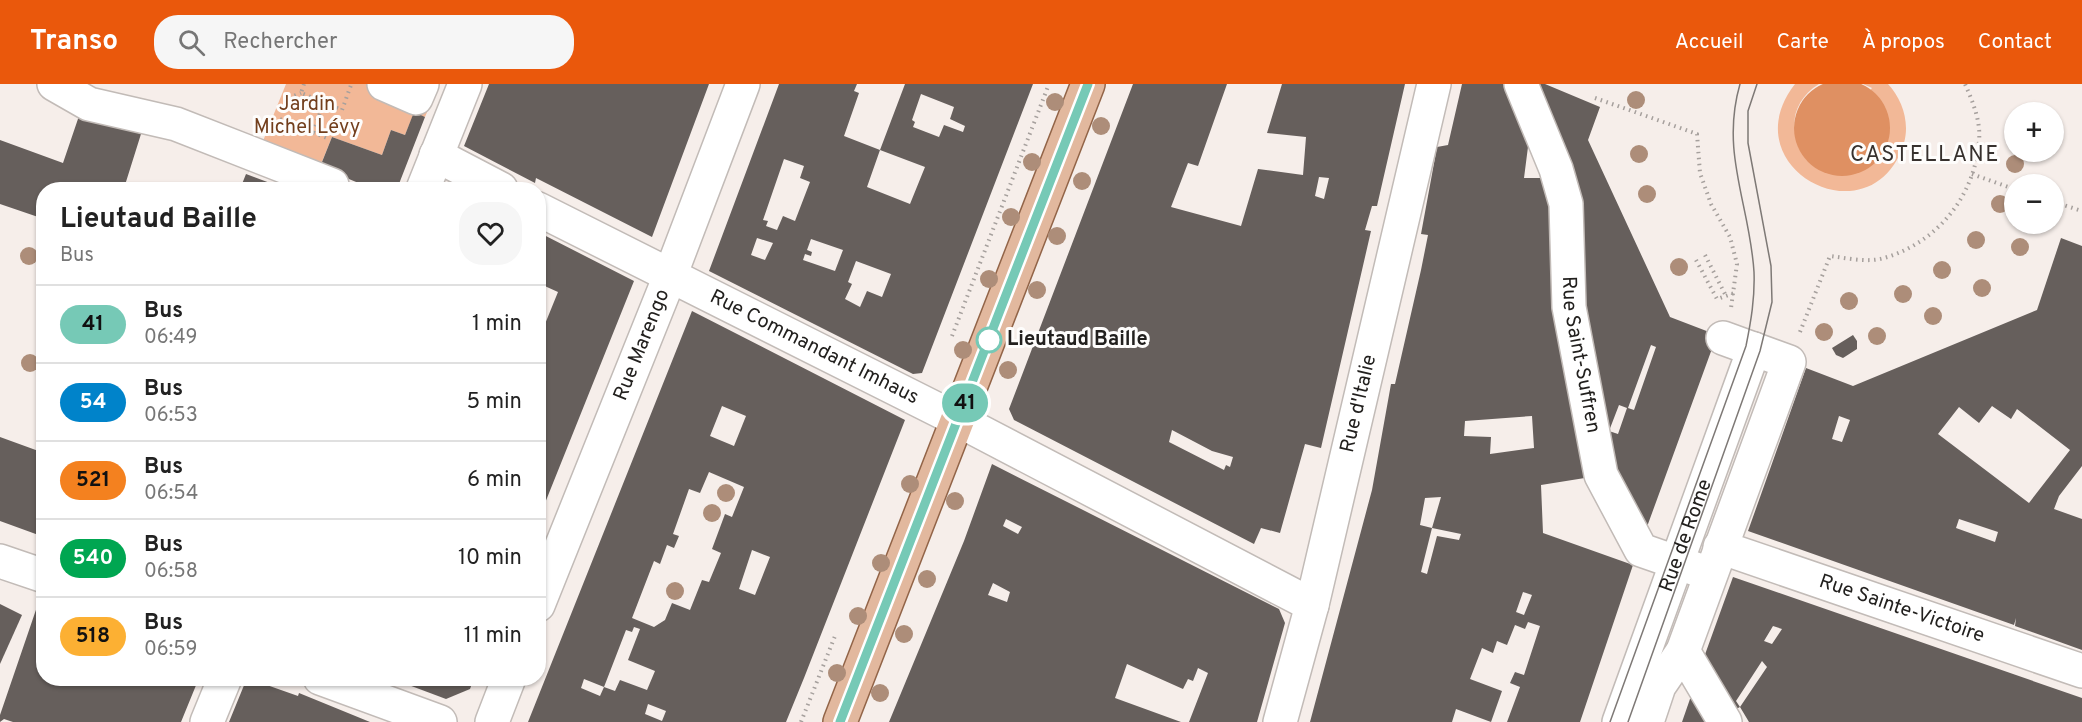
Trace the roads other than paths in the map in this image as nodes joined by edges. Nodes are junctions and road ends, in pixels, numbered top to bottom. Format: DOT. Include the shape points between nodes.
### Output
graph roads {
  1 [pos="54,84"];
  2 [pos="384,84"];
  3 [pos="422,84"];
  4 [pos="465,84"];
  5 [pos="743,84"];
  6 [pos="1088,84"];
  7 [pos="1434,84"];
  8 [pos="1521,84"];
  9 [pos="436,155"];
  10 [pos="324,182"];
  11 [pos="426,182"];
  12 [pos="488,182"];
  13 [pos="546,213"];
  14 [pos="670,276"];
  15 [pos="1723,338"];
  16 [pos="1754,349"];
  17 [pos="958,420"];
  18 [pos="0,561"];
  19 [pos="1715,561"];
  20 [pos="1678,563"];
  21 [pos="36,573"];
  22 [pos="546,585"];
  23 [pos="1312,604"];
  24 [pos="1683,651"];
  25 [pos="2082,671"];
  26 [pos="222,686"];
  27 [pos="342,686"];
  28 [pos="506,686"];
  29 [pos="207,722"];
  30 [pos="440,722"];
  31 [pos="492,722"];
  32 [pos="840,722"];
  33 [pos="1280,722"];
  34 [pos="1620,722"];
  35 [pos="1647,722"];
  36 [pos="1725,722"];
  1 -- 10 [label="street" via="89,104 176,124"];
  2 -- 3 [label="street" via="416,98"];
  4 -- 9 [label="street"];
  5 -- 14 [label="street, Rue Marengo"];
  6 -- 17 [label="main road"];
  7 -- 23 [label="street, Rue d'Italie"];
  8 -- 20 [label="street, Rue Saint-Suffren" via="1557,170 1566,204 1569,307 1601,475 1641,550"];
  9 -- 11 [label="street"];
  9 -- 12 [label="street"];
  13 -- 14 [label="street, Rue Commandant Imhaus"];
  14 -- 17 [label="street, Rue Commandant Imhaus"];
  14 -- 22 [label="street, Rue Marengo"];
  15 -- 16 [label="street"];
  16 -- 19 [label="street, Rue de Rome" via="1789,362"];
  16 -- 20 [label="street, Rue de Rome"];
  17 -- 23 [label="street, Rue Commandant Imhaus"];
  17 -- 32 [label="main road"];
  18 -- 21 [label="street"];
  19 -- 20 [label="street, Rue Saint-Suffren"];
  19 -- 24 [label="street, Rue de Rome"];
  19 -- 25 [label="street, Rue Sainte-Victoire"];
  20 -- 34 [label="street, Rue de Rome"];
  23 -- 33 [label="street, Rue d'Italie"];
  24 -- 35 [label="street, Rue de Rome" via="1659,686"];
  24 -- 36 [label="street"];
  26 -- 29 [label="street"];
  27 -- 30 [label="street"];
  28 -- 31 [label="street"];
}
